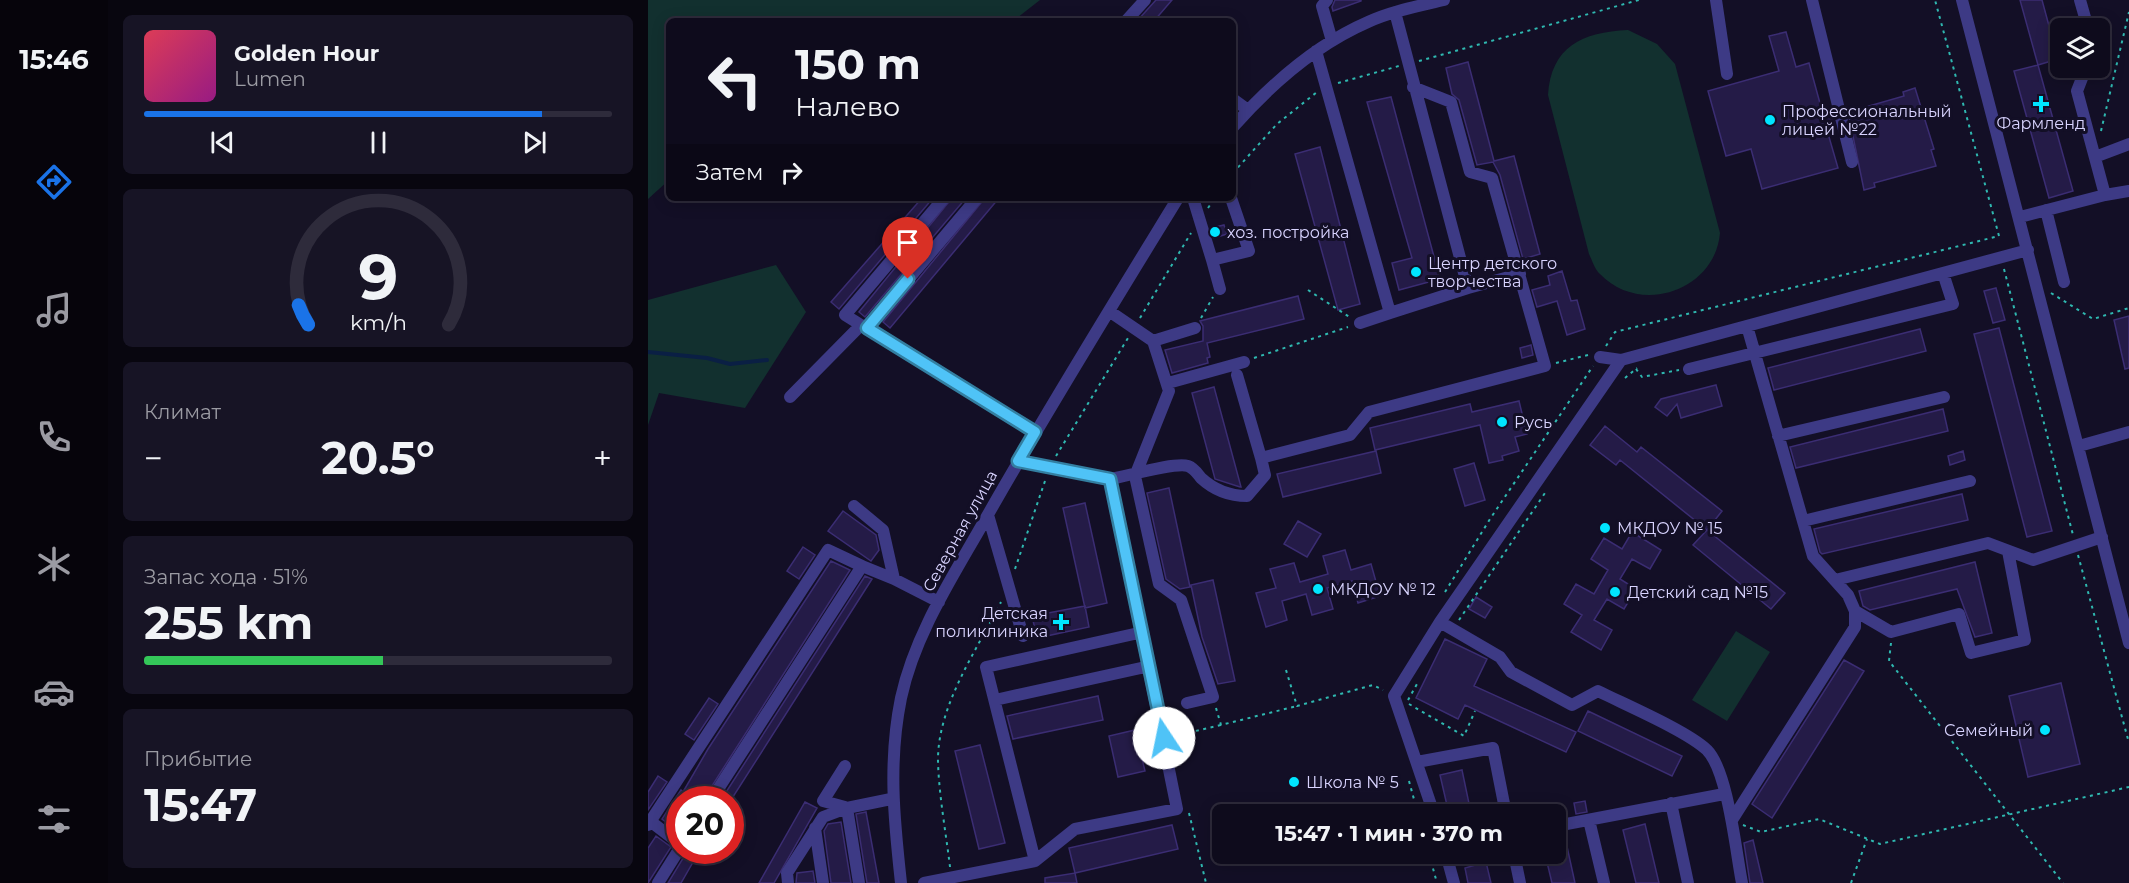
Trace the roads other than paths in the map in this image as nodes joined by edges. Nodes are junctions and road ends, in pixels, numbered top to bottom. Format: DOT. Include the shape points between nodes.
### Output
graph roads {
  1 [pos="1145,0"];
  2 [pos="1327,0"];
  3 [pos="1444,0"];
  4 [pos="1716,0"];
  5 [pos="1812,0"];
  6 [pos="1962,0"];
  7 [pos="2080,0"];
  8 [pos="1395,12"];
  9 [pos="1129,18"];
  10 [pos="2085,18"];
  11 [pos="1332,41"];
  12 [pos="1316,51"];
  13 [pos="1727,74"];
  14 [pos="2082,78"];
  15 [pos="1413,87"];
  16 [pos="1236,101"];
  17 [pos="1248,110"];
  18 [pos="1236,124"];
  19 [pos="2129,144"];
  20 [pos="2095,157"];
  21 [pos="1852,162"];
  22 [pos="2129,191"];
  23 [pos="2105,195"];
  24 [pos="942,201"];
  25 [pos="974,201"];
  26 [pos="1176,201"];
  27 [pos="1194,201"];
  28 [pos="1232,201"];
  29 [pos="2046,210"];
  30 [pos="2020,217"];
  31 [pos="2028,250"];
  32 [pos="1212,260"];
  33 [pos="1943,273"];
  34 [pos="1520,274"];
  35 [pos="2064,282"];
  36 [pos="1468,288"];
  37 [pos="1220,289"];
  38 [pos="1109,310"];
  39 [pos="1390,313"];
  40 [pos="1360,323"];
  41 [pos="1747,326"];
  42 [pos="864,327"];
  43 [pos="1195,328"];
  44 [pos="1153,341"];
  45 [pos="1754,353"];
  46 [pos="1600,357"];
  47 [pos="1621,360"];
  48 [pos="1244,362"];
  49 [pos="1689,369"];
  50 [pos="1237,375"];
  51 [pos="1168,383"];
  52 [pos="790,397"];
  53 [pos="1944,397"];
  54 [pos="1035,432"];
  55 [pos="2129,432"];
  56 [pos="1778,436"];
  57 [pos="2079,446"];
  58 [pos="1261,458"];
  59 [pos="1018,461"];
  60 [pos="1135,476"];
  61 [pos="1110,479"];
  62 [pos="1970,481"];
  63 [pos="854,506"];
  64 [pos="988,515"];
  65 [pos="1803,521"];
  66 [pos="2102,537"];
  67 [pos="2008,551"];
  68 [pos="862,566"];
  69 [pos="894,579"];
  70 [pos="1835,580"];
  71 [pos="939,602"];
  72 [pos="1856,611"];
  73 [pos="1445,625"];
  74 [pos="1143,632"];
  75 [pos="1023,636"];
  76 [pos="2129,643"];
  77 [pos="1150,666"];
  78 [pos="995,700"];
  79 [pos="1186,703"];
  80 [pos="1417,762"];
  81 [pos="844,766"];
  82 [pos="720,786"];
  83 [pos="1725,794"];
  84 [pos="891,799"];
  85 [pos="1671,803"];
  86 [pos="1431,804"];
  87 [pos="1504,804"];
  88 [pos="847,808"];
  89 [pos="1589,820"];
  90 [pos="1732,820"];
  91 [pos="649,823"];
  92 [pos="1566,823"];
  93 [pos="814,828"];
  94 [pos="666,836"];
  95 [pos="1035,861"];
  96 [pos="669,864"];
  97 [pos="1449,864"];
  98 [pos="1516,864"];
  99 [pos="785,880"];
  100 [pos="658,883"];
  101 [pos="823,883"];
  102 [pos="859,883"];
  103 [pos="901,883"];
  104 [pos="924,883"];
  105 [pos="1454,883"];
  106 [pos="1520,883"];
  107 [pos="1604,883"];
  108 [pos="1688,883"];
  109 [pos="1742,883"];
  1 -- 9 [label="street"];
  2 -- 11 [label="street" via="1322,6"];
  3 -- 8 [label="street"];
  4 -- 13 [label="street"];
  5 -- 21 [label="street"];
  6 -- 30 [label="street"];
  7 -- 10 [label="street"];
  8 -- 11 [label="street"];
  8 -- 15 [label="street"];
  11 -- 12 [label="street"];
  12 -- 17 [label="street"];
  12 -- 39 [label="street"];
  14 -- 20 [label="street" via="2077,91"];
  15 -- 34 [label="street" via="1450,102 1470,172 1492,178"];
  15 -- 36 [label="street"];
  16 -- 17 [label="street"];
  17 -- 18 [label="street"];
  19 -- 20 [label="street"];
  20 -- 23 [label="street"];
  22 -- 23 [label="street"];
  23 -- 29 [label="street"];
  24 -- 42 [label="street" via="845,315"];
  25 -- 42 [label="street"];
  26 -- 38 [label="street, Северная улица"];
  27 -- 32 [label="street"];
  28 -- 32 [label="street" via="1249,251"];
  29 -- 30 [label="street"];
  29 -- 35 [label="street"];
  30 -- 31 [label="street"];
  31 -- 33 [label="street"];
  31 -- 57 [label="street"];
  32 -- 37 [label="street"];
  33 -- 41 [label="street"];
  33 -- 45 [label="street" via="1953,304"];
  34 -- 36 [label="street"];
  34 -- 58 [label="street" via="1545,366 1369,411 1350,435"];
  36 -- 39 [label="street"];
  38 -- 44 [label="street"];
  38 -- 54 [label="street, Северная улица"];
  39 -- 40 [label="street"];
  41 -- 45 [label="street"];
  41 -- 47 [label="street"];
  42 -- 52 [label="street"];
  42 -- 54 [label="street"];
  43 -- 44 [label="street"];
  44 -- 51 [label="street"];
  45 -- 49 [label="street"];
  45 -- 56 [label="street"];
  46 -- 47 [label="street"];
  47 -- 73 [label="street"];
  48 -- 51 [label="street"];
  50 -- 58 [label="street"];
  51 -- 60 [label="street" via="1169,391"];
  53 -- 56 [label="street"];
  54 -- 59 [label="street, Северная улица"];
  55 -- 57 [label="street"];
  56 -- 65 [label="street"];
  57 -- 66 [label="street"];
  58 -- 60 [label="street" via="1265,474 1247,496 1232,496 1187,466"];
  59 -- 61 [label="street"];
  59 -- 64 [label="street, Северная улица"];
  60 -- 61 [label="street"];
  60 -- 79 [label="street" via="1159,584 1181,600 1213,697"];
  61 -- 74 [label="street"];
  62 -- 65 [label="street"];
  63 -- 69 [label="street" via="883,530"];
  64 -- 71 [label="street, Северная улица"];
  64 -- 75 [label="street"];
  65 -- 70 [label="street" via="1813,555"];
  66 -- 67 [label="street" via="2032,560"];
  66 -- 76 [label="street"];
  67 -- 70 [label="street" via="1988,543"];
  67 -- 72 [label="street" via="2025,640 1971,653 1959,614 1892,632"];
  68 -- 69 [label="street"];
  68 -- 82 [label="street"];
  68 -- 91 [label="street" via="828,550"];
  69 -- 71 [label="street"];
  70 -- 72 [label="street"];
  71 -- 84 [label="street, Северная улица" via="915,652 902,697"];
  72 -- 90 [label="street" via="1855,627"];
  73 -- 80 [label="street" via="1394,696"];
  73 -- 83 [label="street" via="1500,657 1511,672 1572,705 1598,691 1694,741 1709,752"];
  74 -- 77 [label="street"];
  74 -- 78 [label="street" via="986,667"];
  77 -- 78 [label="street"];
  77 -- 95 [label="street" via="1177,808 1075,829"];
  78 -- 95 [label="street"];
  80 -- 86 [label="street"];
  80 -- 87 [label="street" via="1493,748"];
  81 -- 88 [label="street" via="823,801"];
  83 -- 85 [label="street"];
  83 -- 90 [label="street"];
  84 -- 88 [label="street"];
  84 -- 103 [label="street, Северная улица"];
  85 -- 89 [label="street"];
  85 -- 108 [label="street"];
  88 -- 93 [label="street" via="823,817"];
  88 -- 102 [label="street"];
  89 -- 92 [label="street"];
  89 -- 107 [label="street"];
  90 -- 109 [label="street"];
  91 -- 94 [label="street"];
  93 -- 99 [label="street"];
  93 -- 101 [label="street"];
  95 -- 104 [label="street"];
  96 -- 100 [label="street"];
  97 -- 105 [label="street"];
  98 -- 106 [label="street"];
}
